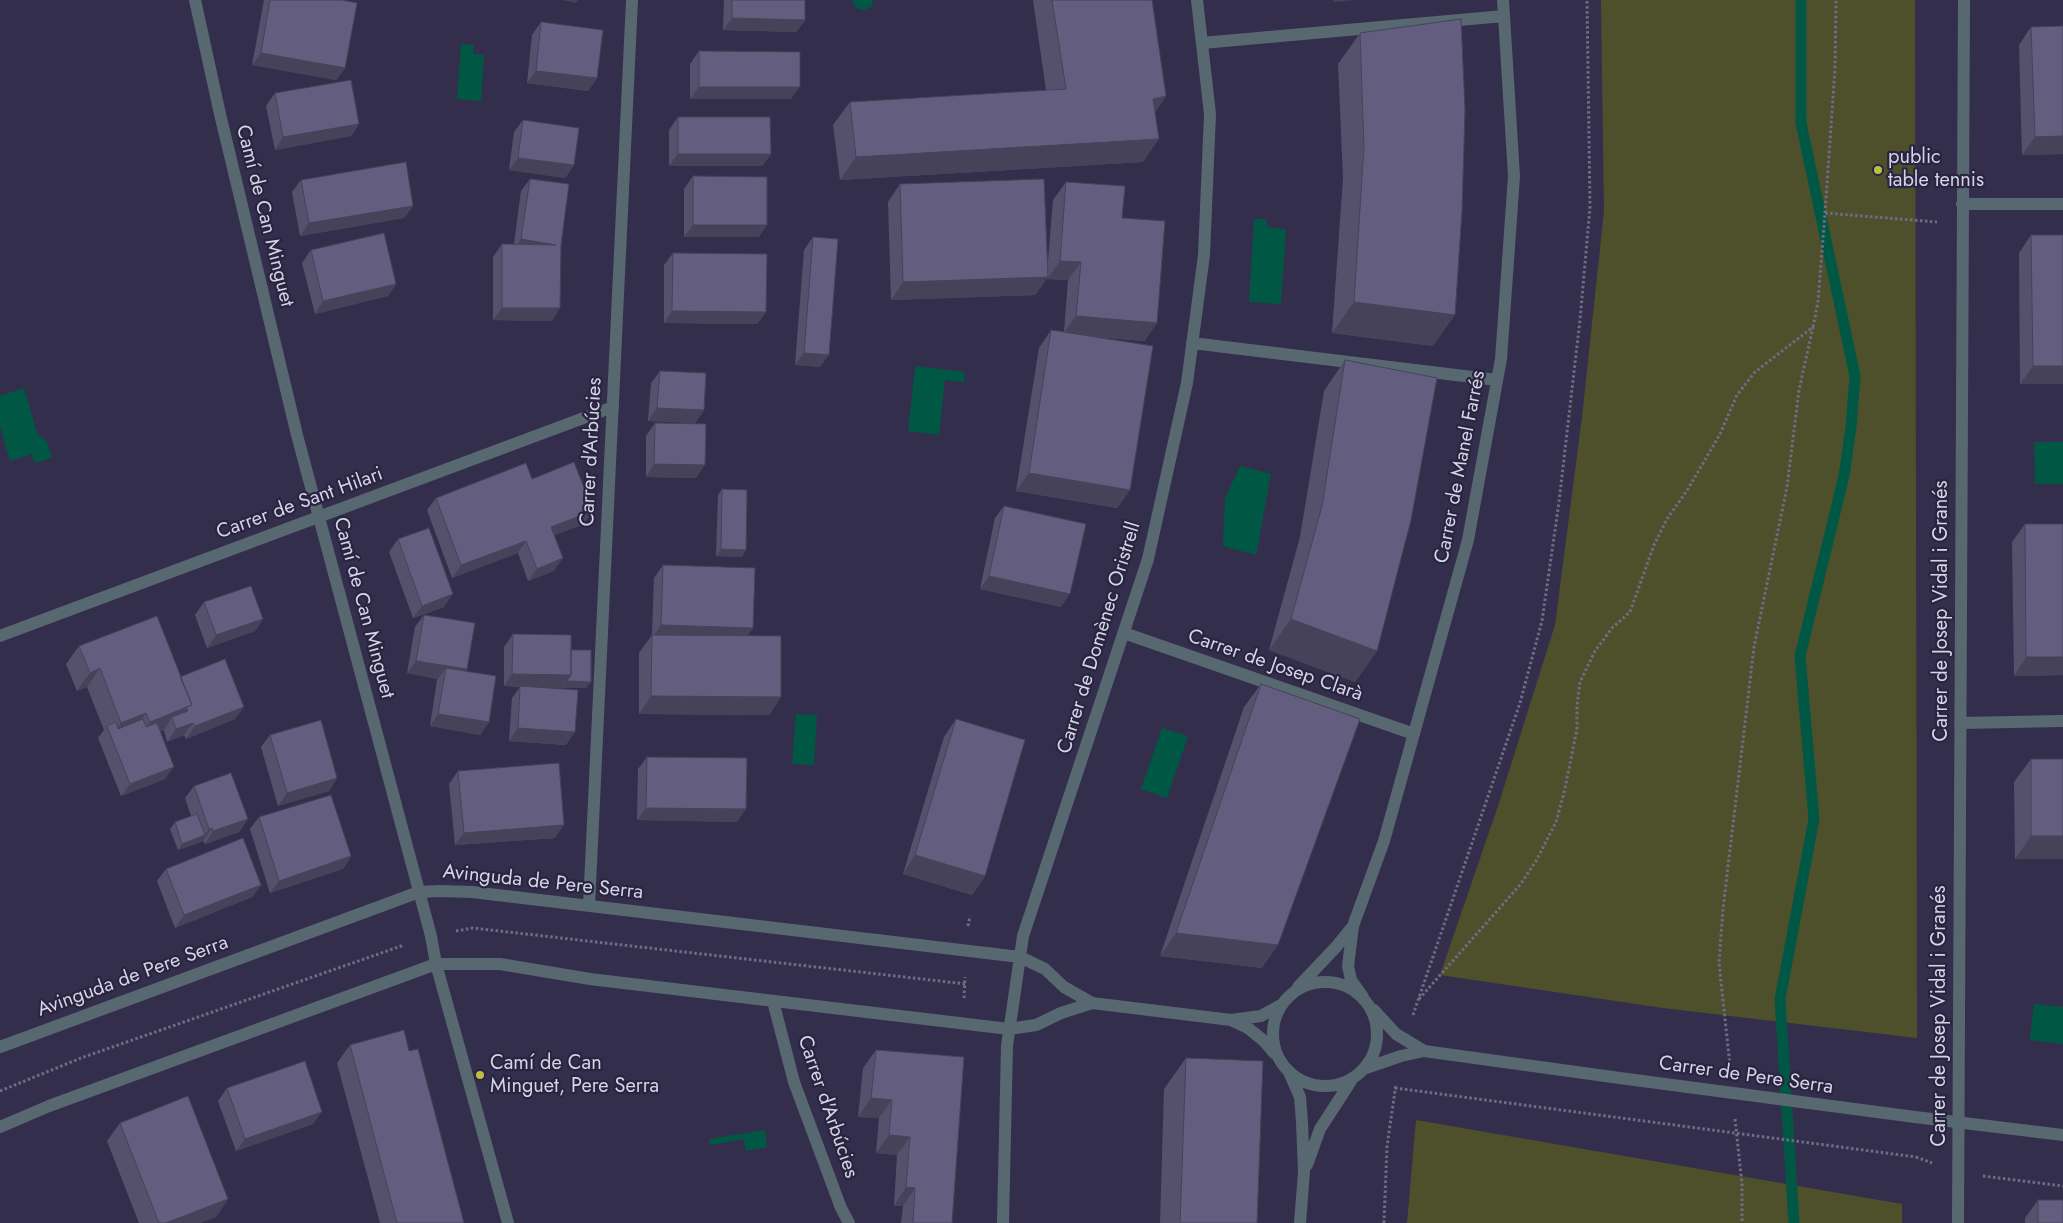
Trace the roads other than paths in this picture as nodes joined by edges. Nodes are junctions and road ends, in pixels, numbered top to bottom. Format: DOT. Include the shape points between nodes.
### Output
graph roads {
  1 [pos="195,0"];
  2 [pos="632,0"];
  3 [pos="1197,0"];
  4 [pos="1503,0"];
  5 [pos="1964,0"];
  6 [pos="1504,16"];
  7 [pos="1202,43"];
  8 [pos="1962,204"];
  9 [pos="2063,204"];
  10 [pos="1192,343"];
  11 [pos="1498,380"];
  12 [pos="613,407"];
  13 [pos="319,517"];
  14 [pos="1124,633"];
  15 [pos="0,636"];
  16 [pos="2063,721"];
  17 [pos="1960,723"];
  18 [pos="1414,734"];
  19 [pos="419,892"];
  20 [pos="590,906"];
  21 [pos="1353,926"];
  22 [pos="1020,957"];
  23 [pos="436,964"];
  24 [pos="1291,993"];
  25 [pos="773,1001"];
  26 [pos="1366,1002"];
  27 [pos="1092,1003"];
  28 [pos="1281,1005"];
  29 [pos="1231,1020"];
  30 [pos="1009,1029"];
  31 [pos="0,1047"];
  32 [pos="1424,1051"];
  33 [pos="1278,1059"];
  34 [pos="1366,1068"];
  35 [pos="1290,1072"];
  36 [pos="1351,1080"];
  37 [pos="1958,1123"];
  38 [pos="0,1127"];
  39 [pos="2063,1134"];
  40 [pos="1304,1172"];
  41 [pos="508,1223"];
  42 [pos="849,1223"];
  43 [pos="1003,1223"];
  44 [pos="1300,1223"];
  45 [pos="1958,1223"];
  1 -- 13 [label="street, Camí de Can Minguet" via="238,192"];
  2 -- 12 [label="street, Carrer d'Arbúcies"];
  3 -- 7 [label="street, Carrer de Domènec Oristrell"];
  4 -- 6 [label="street, Carrer de Manel Farrés"];
  5 -- 8 [label="street, Carrer de Josep Vidal i Granés"];
  6 -- 7 [label="street"];
  6 -- 11 [label="street, Carrer de Manel Farrés" via="1514,176"];
  7 -- 10 [label="street, Carrer de Domènec Oristrell" via="1210,114 1204,255"];
  8 -- 9 [label="street"];
  8 -- 17 [label="street, Carrer de Josep Vidal i Granés"];
  10 -- 11 [label="street"];
  10 -- 14 [label="street, Carrer de Domènec Oristrell" via="1187,383 1148,559"];
  11 -- 18 [label="street, Carrer de Manel Farrés" via="1468,540"];
  12 -- 13 [label="street, Carrer de Sant Hilari"];
  12 -- 20 [label="street, Carrer d'Arbúcies"];
  13 -- 15 [label="street, Carrer de Sant Hilari"];
  13 -- 19 [label="street, Camí de Can Minguet"];
  14 -- 18 [label="street, Carrer de Josep Clarà"];
  14 -- 22 [label="street, Carrer de Domènec Oristrell" via="1023,936"];
  16 -- 17 [label="street"];
  17 -- 37 [label="street, Carrer de Josep Vidal i Granés"];
  18 -- 21 [label="street, Carrer de Manel Farrés" via="1384,841"];
  19 -- 20 [label="street, Avinguda de Pere Serra" via="472,892"];
  19 -- 23 [label="street, Camí de Can Minguet"];
  19 -- 31 [label="street, Avinguda de Pere Serra"];
  20 -- 22 [label="street, Avinguda de Pere Serra"];
  21 -- 24 [label="street, Carrer de Manel Farrés"];
  21 -- 26 [label="street, Carrer de Manel Farrés" via="1348,966 1351,980"];
  22 -- 27 [label="street, Avinguda de Pere Serra" via="1045,969 1064,987"];
  22 -- 30 [label="street, Carrer de Domènec Oristrell"];
  23 -- 25 [label="street, Avinguda de Pere Serra" via="500,964 590,979"];
  23 -- 38 [label="street, Avinguda de Pere Serra"];
  23 -- 41 [label="street, Camí de Can Minguet"];
  24 -- 26 [label="street" via="1323,981 1342,984"];
  24 -- 28 [label="street"];
  25 -- 30 [label="street, Avinguda de Pere Serra"];
  25 -- 42 [label="street, Carrer d'Arbúcies" via="794,1082"];
  26 -- 32 [label="street, Carrer de Pere Serra" via="1396,1034"];
  26 -- 34 [label="street" via="1377,1024 1378,1036 1374,1054"];
  27 -- 29 [label="street, Avinguda de Pere Serra"];
  27 -- 30 [label="street, Avinguda de Pere Serra" via="1061,1012 1036,1025"];
  28 -- 29 [label="street, Avinguda de Pere Serra" via="1261,1016"];
  28 -- 33 [label="street" via="1274,1023 1273,1042"];
  29 -- 33 [label="street, Avinguda de Pere Serra" via="1264,1041"];
  30 -- 43 [label="street, Carrer de Domènec Oristrell"];
  32 -- 34 [label="street, Carrer de Pere Serra"];
  32 -- 37 [label="street, Carrer de Pere Serra, bridge"];
  33 -- 35 [label="street"];
  34 -- 36 [label="street"];
  35 -- 36 [label="street" via="1303,1082 1320,1087 1337,1086"];
  35 -- 40 [label="street" via="1300,1097"];
  36 -- 40 [label="street" via="1320,1129"];
  37 -- 39 [label="street, Carrer de Pere Serra"];
  37 -- 45 [label="street, Carrer de Josep Vidal i Granés"];
  40 -- 44 [label="street"];
}
